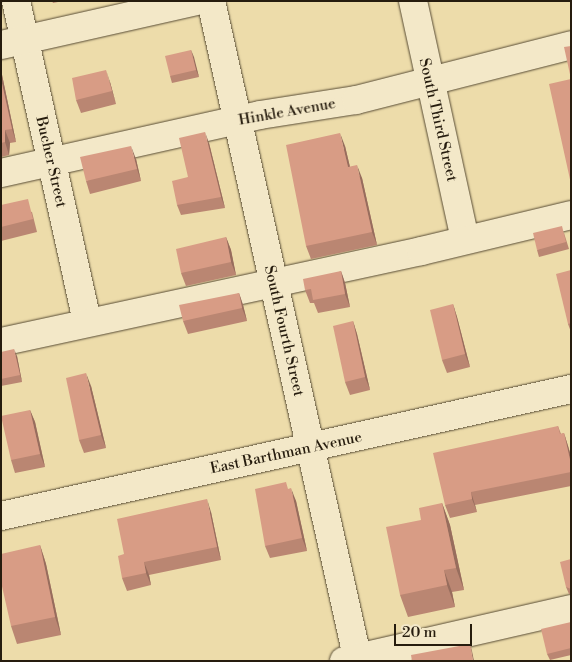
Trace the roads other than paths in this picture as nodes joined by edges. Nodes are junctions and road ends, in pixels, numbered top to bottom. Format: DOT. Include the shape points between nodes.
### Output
graph roads {
  1 [pos="16,1"];
  2 [pos="197,1"];
  3 [pos="211,1"];
  4 [pos="413,1"];
  5 [pos="13,42"];
  6 [pos="571,45"];
  7 [pos="429,82"];
  8 [pos="237,120"];
  9 [pos="51,162"];
  10 [pos="1,173"];
  11 [pos="571,215"];
  12 [pos="465,239"];
  13 [pos="273,282"];
  14 [pos="87,322"];
  15 [pos="1,342"];
  16 [pos="571,389"];
  17 [pos="310,447"];
  18 [pos="1,516"];
  19 [pos="571,609"];
  20 [pos="353,660"];
  1 -- 5 [label="street, Bucher Street"];
  2 -- 5 [label="street"];
  3 -- 8 [label="street, South Fourth Street"];
  4 -- 7 [label="street, South Third Street"];
  5 -- 9 [label="street, Bucher Street"];
  6 -- 7 [label="street, Hinkle Avenue"];
  7 -- 8 [label="street, Hinkle Avenue" via="356,100"];
  7 -- 12 [label="street, South Third Street"];
  8 -- 9 [label="street, Hinkle Avenue"];
  8 -- 13 [label="street, South Fourth Street"];
  9 -- 10 [label="street, Hinkle Avenue"];
  9 -- 14 [label="street, Bucher Street"];
  11 -- 12 [label="street"];
  12 -- 13 [label="street"];
  13 -- 14 [label="street"];
  13 -- 17 [label="street, South Fourth Street"];
  14 -- 15 [label="street"];
  16 -- 17 [label="street, East Barthman Avenue"];
  17 -- 18 [label="street, East Barthman Avenue"];
  17 -- 20 [label="street, South Fourth Street"];
  19 -- 20 [label="street"];
}
